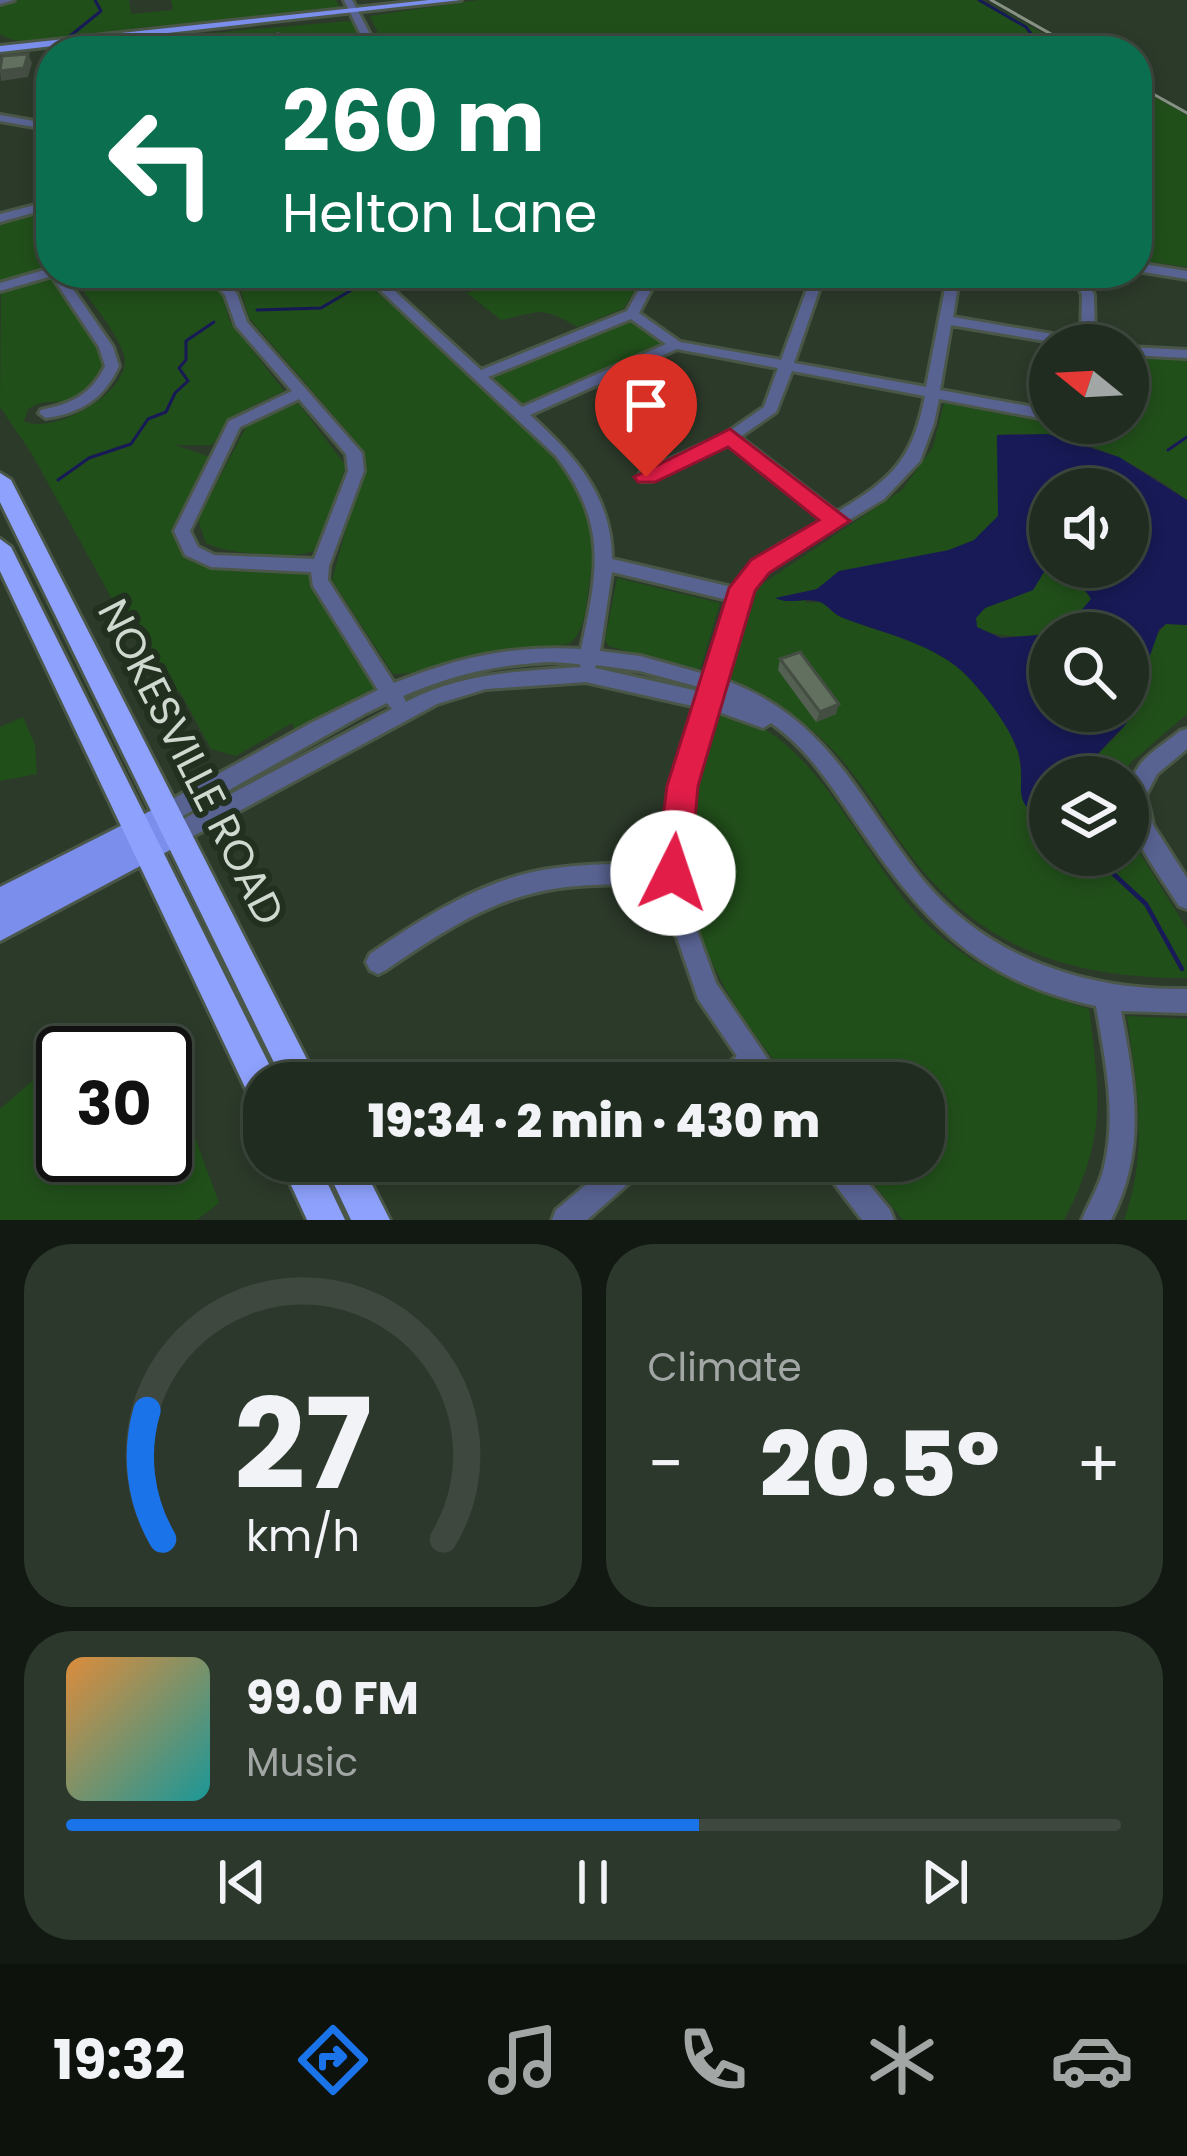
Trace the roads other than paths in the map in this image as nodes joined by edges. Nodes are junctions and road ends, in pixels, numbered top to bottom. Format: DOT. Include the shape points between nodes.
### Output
graph roads {
  1 [pos="10,0"];
  2 [pos="349,0"];
  3 [pos="456,0"];
  4 [pos="0,2"];
  5 [pos="356,14"];
  6 [pos="132,36"];
  7 [pos="367,36"];
  8 [pos="36,45"];
  9 [pos="0,49"];
  10 [pos="0,118"];
  11 [pos="36,125"];
  12 [pos="36,205"];
  13 [pos="0,215"];
  14 [pos="1152,269"];
  15 [pos="1187,275"];
  16 [pos="36,278"];
  17 [pos="0,287"];
  18 [pos="65,288"];
  19 [pos="226,288"];
  20 [pos="384,288"];
  21 [pos="646,288"];
  22 [pos="814,288"];
  23 [pos="951,288"];
  24 [pos="1085,288"];
  25 [pos="632,314"];
  26 [pos="946,320"];
  27 [pos="1089,324"];
  28 [pos="1029,334"];
  29 [pos="676,345"];
  30 [pos="1149,352"];
  31 [pos="1187,354"];
  32 [pos="787,366"];
  33 [pos="478,376"];
  34 [pos="301,392"];
  35 [pos="932,394"];
  36 [pos="1029,411"];
  37 [pos="46,413"];
  38 [pos="519,414"];
  39 [pos="730,436"];
  40 [pos="646,477"];
  41 [pos="0,480"];
  42 [pos="837,521"];
  43 [pos="0,547"];
  44 [pos="605,564"];
  45 [pos="320,566"];
  46 [pos="740,596"];
  47 [pos="588,664"];
  48 [pos="391,693"];
  49 [pos="711,693"];
  50 [pos="404,712"];
  51 [pos="1187,737"];
  52 [pos="157,832"];
  53 [pos="673,873"];
  54 [pos="1187,898"];
  55 [pos="0,901"];
  56 [pos="0,928"];
  57 [pos="378,962"];
  58 [pos="1106,995"];
  59 [pos="1187,1001"];
  60 [pos="752,1060"];
  61 [pos="252,1062"];
  62 [pos="290,1062"];
  63 [pos="750,1062"];
  64 [pos="308,1182"];
  65 [pos="352,1182"];
  66 [pos="610,1182"];
  67 [pos="850,1182"];
  68 [pos="326,1220"];
  69 [pos="371,1220"];
  70 [pos="566,1220"];
  71 [pos="880,1220"];
  72 [pos="1096,1220"];
  1 -- 4 [label="street"];
  2 -- 5 [label="street"];
  3 -- 5 [label="main road"];
  5 -- 6 [label="main road"];
  5 -- 7 [label="street"];
  8 -- 9 [label="main road"];
  10 -- 11 [label="street"];
  12 -- 13 [label="street"];
  14 -- 15 [label="street"];
  16 -- 17 [label="street"];
  18 -- 37 [label="street" via="112,366 92,397"];
  19 -- 34 [label="street" via="241,323"];
  20 -- 33 [label="street"];
  21 -- 25 [label="street"];
  22 -- 32 [label="street"];
  23 -- 26 [label="street"];
  24 -- 27 [label="street"];
  25 -- 29 [label="street"];
  25 -- 33 [label="street"];
  26 -- 28 [label="street"];
  26 -- 35 [label="street"];
  29 -- 32 [label="street"];
  29 -- 38 [label="street"];
  30 -- 31 [label="street"];
  32 -- 35 [label="street"];
  32 -- 39 [label="street" via="771,409"];
  33 -- 38 [label="street"];
  34 -- 45 [label="street" via="357,465"];
  34 -- 45 [label="street" via="234,424 182,531 191,551 211,561"];
  35 -- 36 [label="street"];
  35 -- 42 [label="street" via="912,460"];
  38 -- 44 [label="street" via="587,485 605,534"];
  39 -- 40 [label="street"];
  39 -- 42 [label="street"];
  41 -- 52 [label="highway, NOKESVILLE ROAD"];
  42 -- 46 [label="street" via="760,567"];
  43 -- 52 [label="highway, NOKESVILLE ROAD"];
  44 -- 46 [label="street"];
  44 -- 47 [label="street"];
  45 -- 48 [label="street" via="325,596"];
  46 -- 49 [label="street"];
  47 -- 48 [label="street" via="544,653 478,661"];
  47 -- 49 [label="street"];
  47 -- 50 [label="street" via="486,681"];
  48 -- 50 [label="street"];
  48 -- 52 [label="street"];
  49 -- 53 [label="street" via="678,806"];
  49 -- 58 [label="street" via="830,770 925,899 966,938 1029,971"];
  50 -- 52 [label="street"];
  51 -- 54 [label="street" via="1143,777 1135,801"];
  52 -- 55 [label="main road"];
  52 -- 56 [label="main road"];
  52 -- 61 [label="highway, NOKESVILLE ROAD"];
  52 -- 62 [label="highway, NOKESVILLE ROAD"];
  53 -- 57 [label="street" via="511,889 451,915"];
  53 -- 60 [label="street" via="702,977"];
  58 -- 59 [label="street"];
  58 -- 72 [label="street" via="1125,1134 1115,1183"];
  60 -- 63 [label="street"];
  64 -- 68 [label="highway"];
  65 -- 69 [label="highway"];
  66 -- 70 [label="street"];
  67 -- 71 [label="street"];
}
